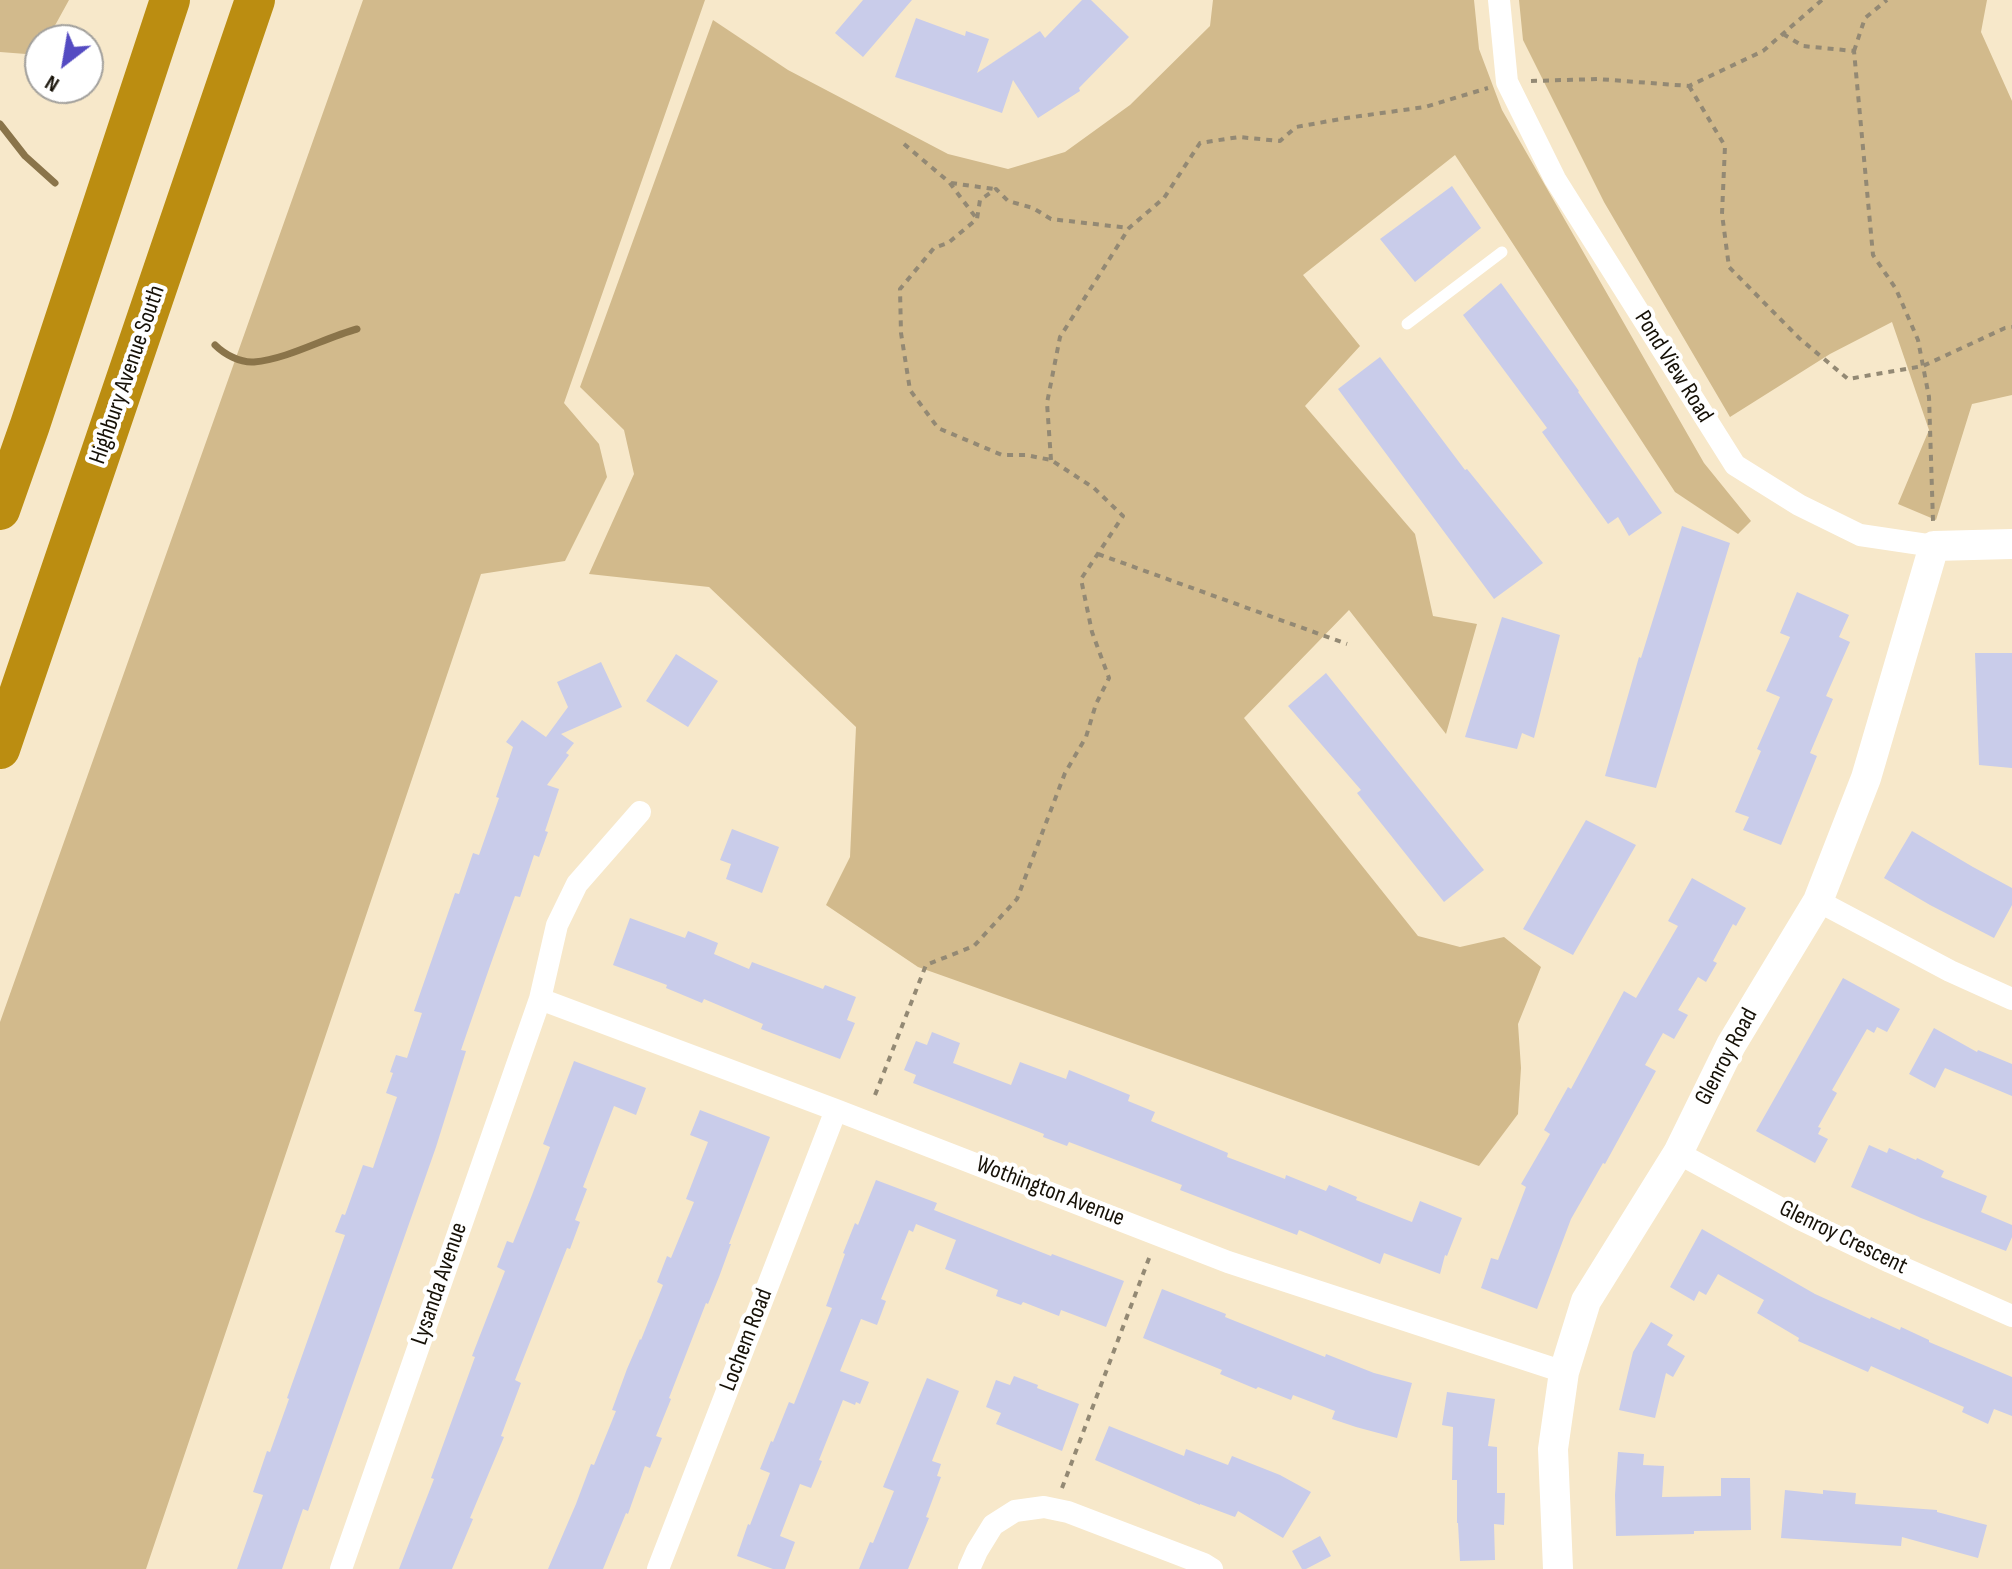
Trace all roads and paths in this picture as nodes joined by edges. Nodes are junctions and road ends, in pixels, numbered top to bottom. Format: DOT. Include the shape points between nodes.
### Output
graph roads {
  1 [pos="170,0"];
  2 [pos="255,0"];
  3 [pos="1499,0"];
  4 [pos="1822,0"];
  5 [pos="1887,0"];
  6 [pos="1783,34"];
  7 [pos="1854,51"];
  8 [pos="1507,82"];
  9 [pos="1689,86"];
  10 [pos="904,144"];
  11 [pos="949,182"];
  12 [pos="996,189"];
  13 [pos="977,219"];
  14 [pos="1129,228"];
  15 [pos="1502,252"];
  16 [pos="1407,324"];
  17 [pos="2012,327"];
  18 [pos="1923,366"];
  19 [pos="1051,460"];
  20 [pos="0,510"];
  21 [pos="2012,544"];
  22 [pos="1934,546"];
  23 [pos="1098,554"];
  24 [pos="1347,644"];
  25 [pos="0,749"];
  26 [pos="640,812"];
  27 [pos="1818,901"];
  28 [pos="540,999"];
  29 [pos="2012,999"];
  30 [pos="875,1095"];
  31 [pos="836,1110"];
  32 [pos="1678,1153"];
  33 [pos="1158,1234"];
  34 [pos="2012,1316"];
  35 [pos="1564,1372"];
  36 [pos="1056,1510"];
  37 [pos="341,1569"];
  38 [pos="658,1569"];
  39 [pos="969,1569"];
  40 [pos="1212,1569"];
  41 [pos="1558,1569"];
  1 -- 20 [label="highway"];
  2 -- 25 [label="highway, Highbury Avenue South"];
  3 -- 8 [label="street, Pond View Road"];
  4 -- 6 [label="path"];
  5 -- 7 [label="path" via="1865,18"];
  6 -- 7 [label="path" via="1803,46"];
  6 -- 9 [label="path" via="1763,51"];
  7 -- 18 [label="path" via="1873,255 1896,289"];
  8 -- 9 [label="path" via="1598,79"];
  8 -- 14 [label="path" via="1425,107 1296,127 1280,141 1239,137 1200,143 1164,198"];
  8 -- 22 [label="street, Pond View Road" via="1555,179 1735,465 1860,535"];
  9 -- 18 [label="path" via="1725,146 1722,214 1729,267 1848,379"];
  10 -- 11 [label="path"];
  11 -- 12 [label="path"];
  11 -- 13 [label="path"];
  12 -- 13 [label="path" via="980,200"];
  12 -- 14 [label="path" via="1008,201 1051,219"];
  13 -- 19 [label="path" via="934,248 900,289 910,390 938,428 1002,455"];
  14 -- 19 [label="path" via="1060,337 1047,403"];
  15 -- 16 [label="lane"];
  17 -- 18 [label="path"];
  18 -- 22 [label="path" via="1929,397"];
  19 -- 23 [label="path" via="1094,488 1123,516"];
  21 -- 22 [label="street, Pond View Road"];
  22 -- 27 [label="street, Glenroy Road" via="1866,778"];
  23 -- 24 [label="path"];
  23 -- 30 [label="path" via="1081,579 1109,678 1086,737 1065,773 1017,899 974,946 926,965"];
  26 -- 28 [label="street, Lysanda Avenue" via="577,884 557,925"];
  27 -- 29 [label="street"];
  27 -- 32 [label="street, Glenroy Road" via="1731,1045"];
  28 -- 31 [label="street, Wothington Avenue"];
  28 -- 37 [label="street, Lysanda Avenue"];
  31 -- 33 [label="street, Wothington Avenue"];
  31 -- 38 [label="street, Lochem Road"];
  32 -- 34 [label="street, Glenroy Crescent" via="1800,1219"];
  32 -- 35 [label="street, Glenroy Road" via="1586,1301"];
  33 -- 35 [label="street, Wothington Avenue"];
  33 -- 36 [label="path"];
  35 -- 41 [label="street, Glenroy Road" via="1553,1449"];
  36 -- 39 [label="street" via="1015,1511 993,1525"];
  36 -- 40 [label="street"];
}
